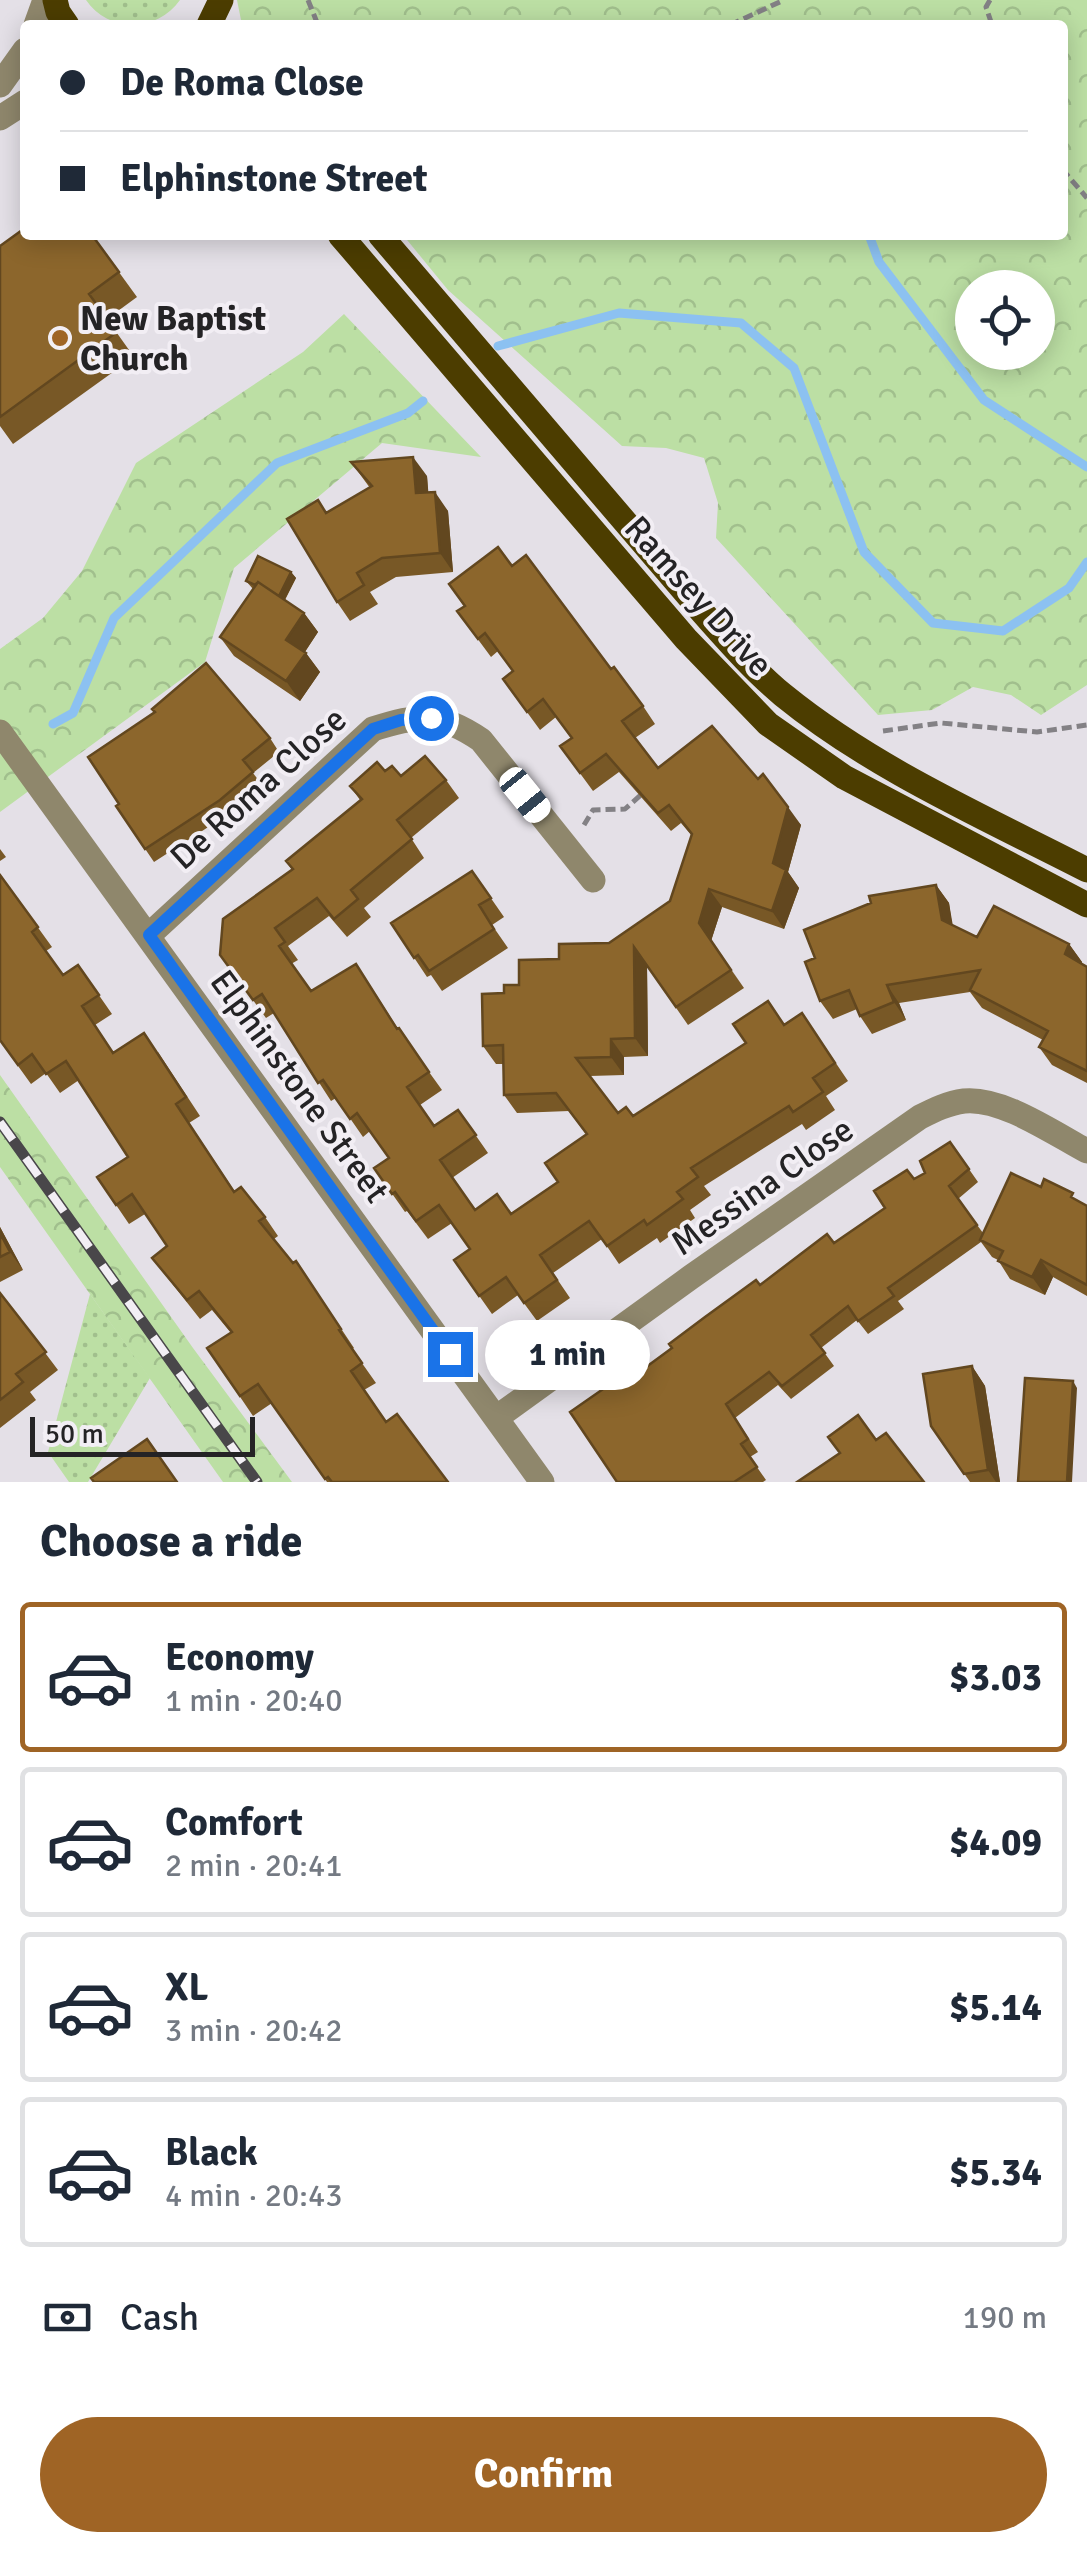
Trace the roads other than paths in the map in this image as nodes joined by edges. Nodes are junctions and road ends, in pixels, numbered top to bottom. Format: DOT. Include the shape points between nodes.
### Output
graph roads {
  1 [pos="20,57"];
  2 [pos="0,85"];
  3 [pos="344,240"];
  4 [pos="384,240"];
  5 [pos="0,732"];
  6 [pos="1087,870"];
  7 [pos="593,880"];
  8 [pos="1087,905"];
  9 [pos="149,935"];
  10 [pos="1087,1151"];
  11 [pos="496,1418"];
  12 [pos="542,1482"];
  1 -- 2 [label="street"];
  3 -- 8 [label="main road, Ramsey Drive" via="686,639 768,724 844,776"];
  4 -- 6 [label="main road, Ramsey Drive" via="703,614 782,694 900,774"];
  5 -- 9 [label="street, Elphinstone Street"];
  7 -- 9 [label="street, De Roma Close" via="480,740 457,724 401,720 373,729"];
  9 -- 11 [label="street, Elphinstone Street"];
  10 -- 11 [label="street, Messina Close" via="1007,1109 968,1100 943,1106"];
  11 -- 12 [label="street, Elphinstone Street"];
}
